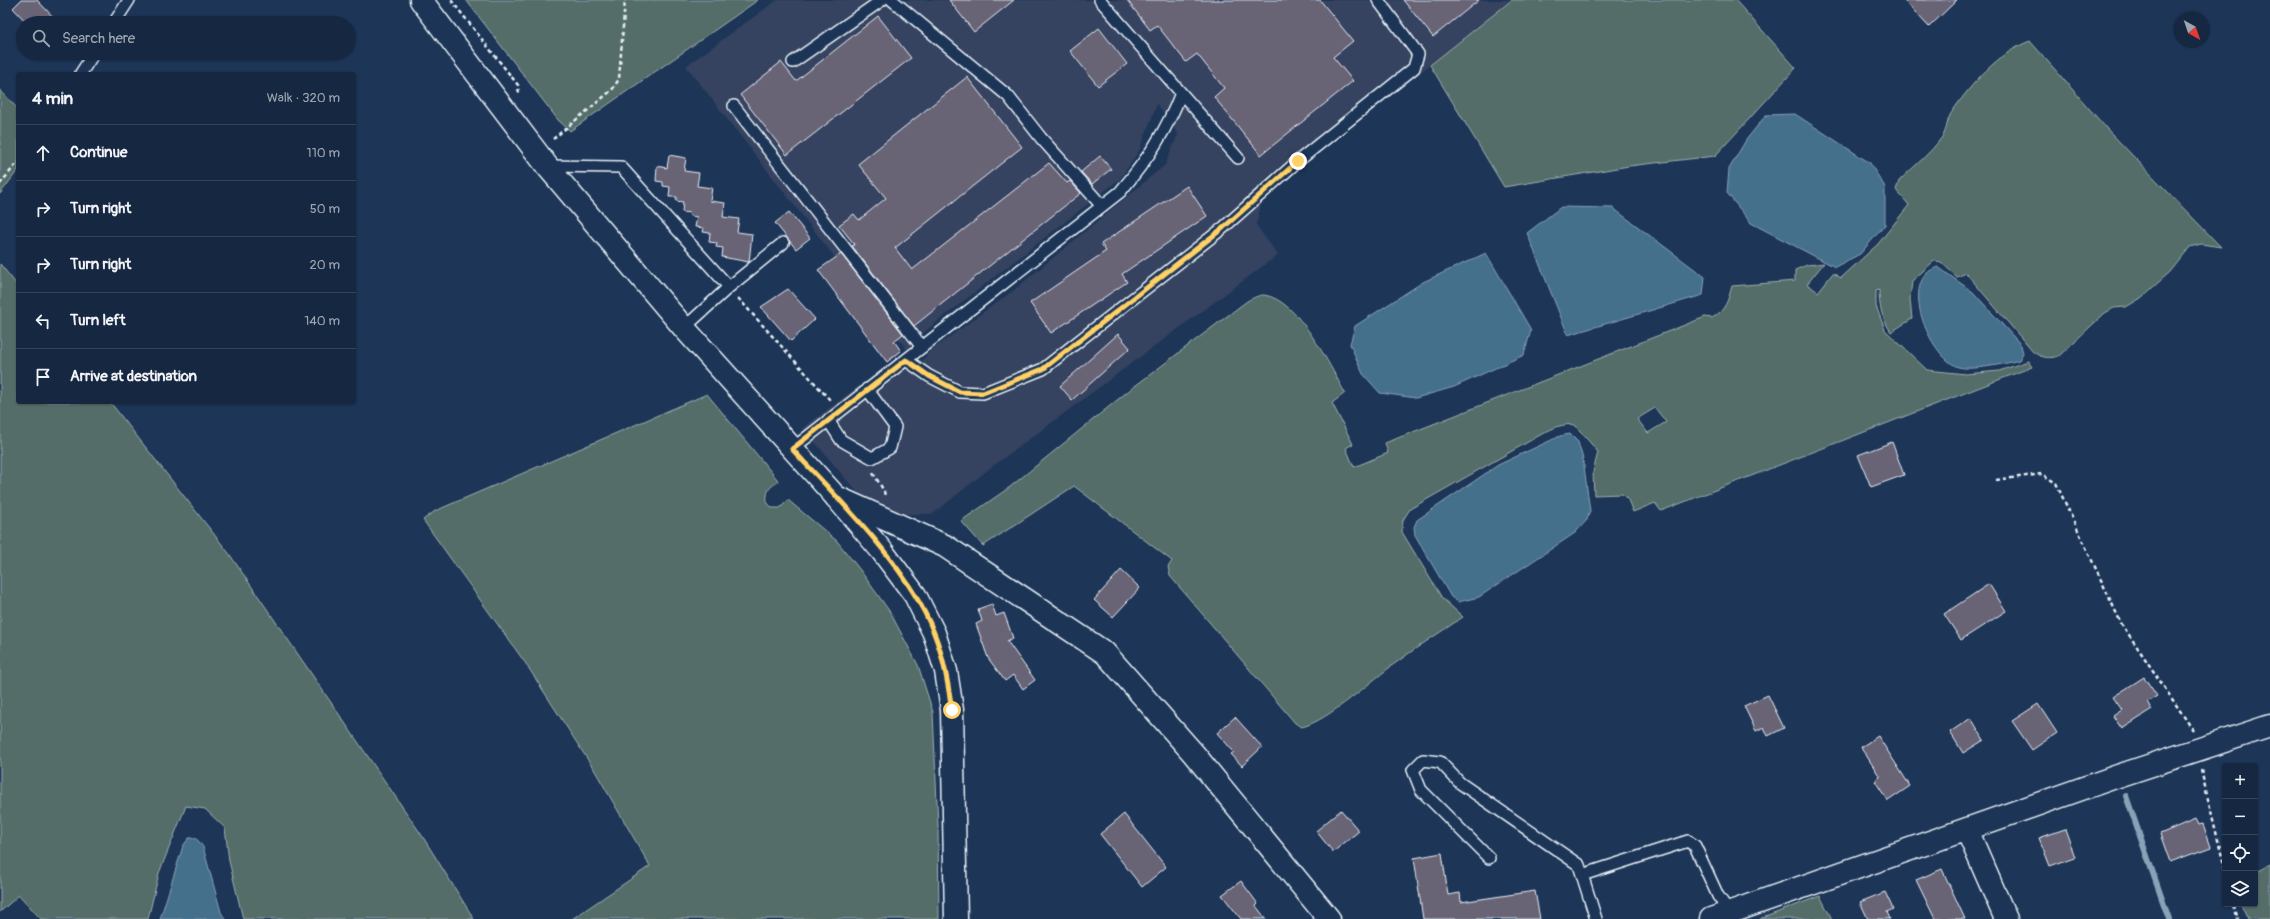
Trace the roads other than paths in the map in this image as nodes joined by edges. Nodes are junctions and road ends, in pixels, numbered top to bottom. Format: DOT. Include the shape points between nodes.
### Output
graph roads {
  1 [pos="129,0"];
  2 [pos="421,0"];
  3 [pos="882,0"];
  4 [pos="892,0"];
  5 [pos="1100,0"];
  6 [pos="1378,0"];
  7 [pos="119,16"];
  8 [pos="89,60"];
  9 [pos="792,62"];
  10 [pos="81,72"];
  11 [pos="1181,93"];
  12 [pos="734,106"];
  13 [pos="1238,158"];
  14 [pos="547,166"];
  15 [pos="1102,206"];
  16 [pos="783,243"];
  17 [pos="729,287"];
  18 [pos="684,328"];
  19 [pos="922,347"];
  20 [pos="906,360"];
  21 [pos="867,389"];
  22 [pos="828,420"];
  23 [pos="792,449"];
  24 [pos="836,497"];
  25 [pos="2270,726"];
  26 [pos="1967,830"];
  27 [pos="1489,858"];
  28 [pos="1582,875"];
  29 [pos="1721,916"];
  30 [pos="956,919"];
  31 [pos="1329,919"];
  32 [pos="1596,919"];
  33 [pos="2006,919"];
  1 -- 7 [label="lane"];
  2 -- 14 [label="street"];
  3 -- 9 [label="lane"];
  4 -- 15 [label="lane" via="1008,96"];
  5 -- 11 [label="lane"];
  6 -- 20 [label="lane" via="1418,54 1414,68 1298,161 1223,228 1043,369 983,393 960,392 929,376"];
  8 -- 10 [label="lane"];
  11 -- 13 [label="lane"];
  11 -- 15 [label="lane" via="1170,121 1146,162 1120,192"];
  12 -- 19 [label="lane"];
  14 -- 17 [label="lane" via="621,167"];
  14 -- 18 [label="street"];
  15 -- 19 [label="lane"];
  16 -- 17 [label="lane"];
  17 -- 18 [label="lane"];
  18 -- 23 [label="street"];
  19 -- 20 [label="lane"];
  20 -- 21 [label="lane"];
  21 -- 22 [label="lane"];
  21 -- 22 [label="lane" via="895,427 890,448 872,458 841,440"];
  22 -- 23 [label="lane"];
  23 -- 24 [label="street"];
  24 -- 30 [label="street" via="915,595 934,633 946,671 952,710"];
  24 -- 31 [label="street" via="945,546 1105,653 1194,754"];
  25 -- 26 [label="street" via="2118,776"];
  26 -- 29 [label="street"];
  26 -- 33 [label="street"];
  27 -- 28 [label="lane" via="1421,790 1413,770 1423,760 1440,762 1460,783 1579,865"];
  28 -- 29 [label="lane" via="1688,841 1695,846 1718,896"];
  28 -- 32 [label="lane"];
}
